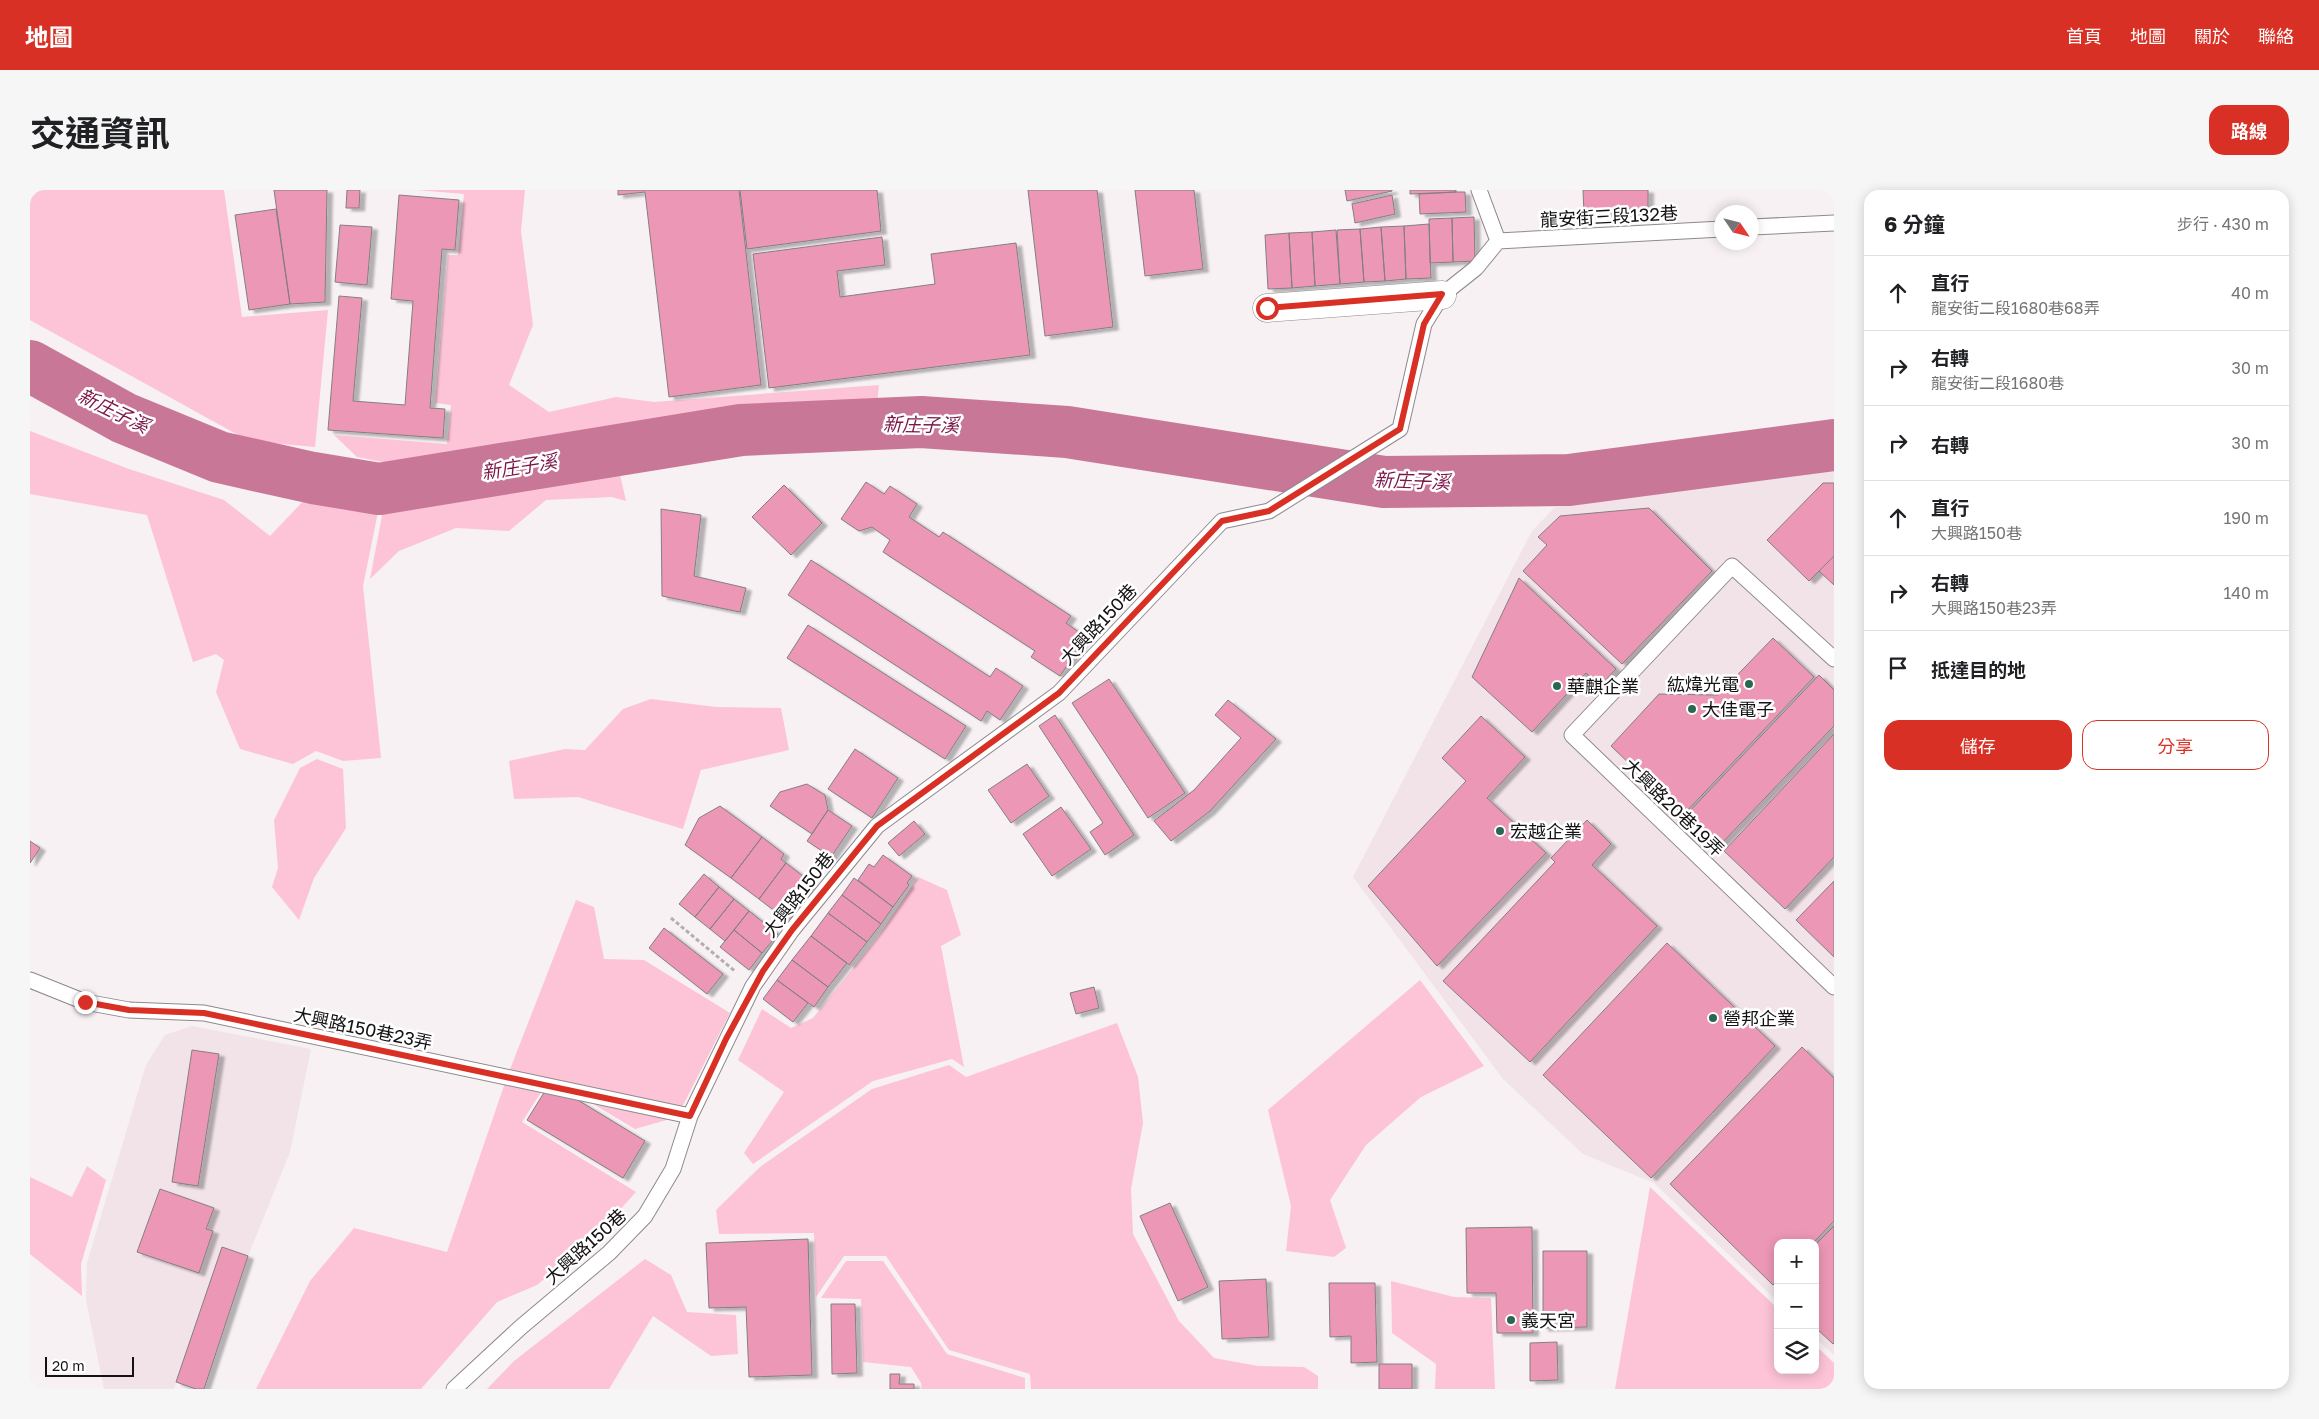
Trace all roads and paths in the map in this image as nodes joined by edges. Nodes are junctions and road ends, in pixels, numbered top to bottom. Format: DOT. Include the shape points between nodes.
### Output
graph roads {
  1 [pos="1479,190"];
  2 [pos="1834,223"];
  3 [pos="1759,228"];
  4 [pos="1714,229"];
  5 [pos="1498,241"];
  6 [pos="1442,294"];
  7 [pos="1267,308"];
  8 [pos="1834,659"];
  9 [pos="671,918"];
  10 [pos="728,965"];
  11 [pos="30,980"];
  12 [pos="1834,987"];
  13 [pos="690,1116"];
  14 [pos="454,1389"];
  1 -- 5 [label="lane"];
  2 -- 3 [label="lane"];
  4 -- 5 [label="lane, 龍安街三段132巷"];
  5 -- 6 [label="lane" via="1476,268"];
  6 -- 7 [label="street"];
  6 -- 13 [label="lane, 大興路150巷" via="1424,324 1400,429 1269,511 1222,521 1059,693 877,826 792,930 763,971"];
  8 -- 12 [label="lane, 大興路20巷19弄" via="1732,566 1572,735"];
  9 -- 10 [label="path"];
  11 -- 13 [label="lane, 大興路150巷23弄" via="85,1002 137,1011 204,1013"];
  13 -- 14 [label="lane, 大興路150巷" via="673,1169 645,1216 609,1253"];
}
